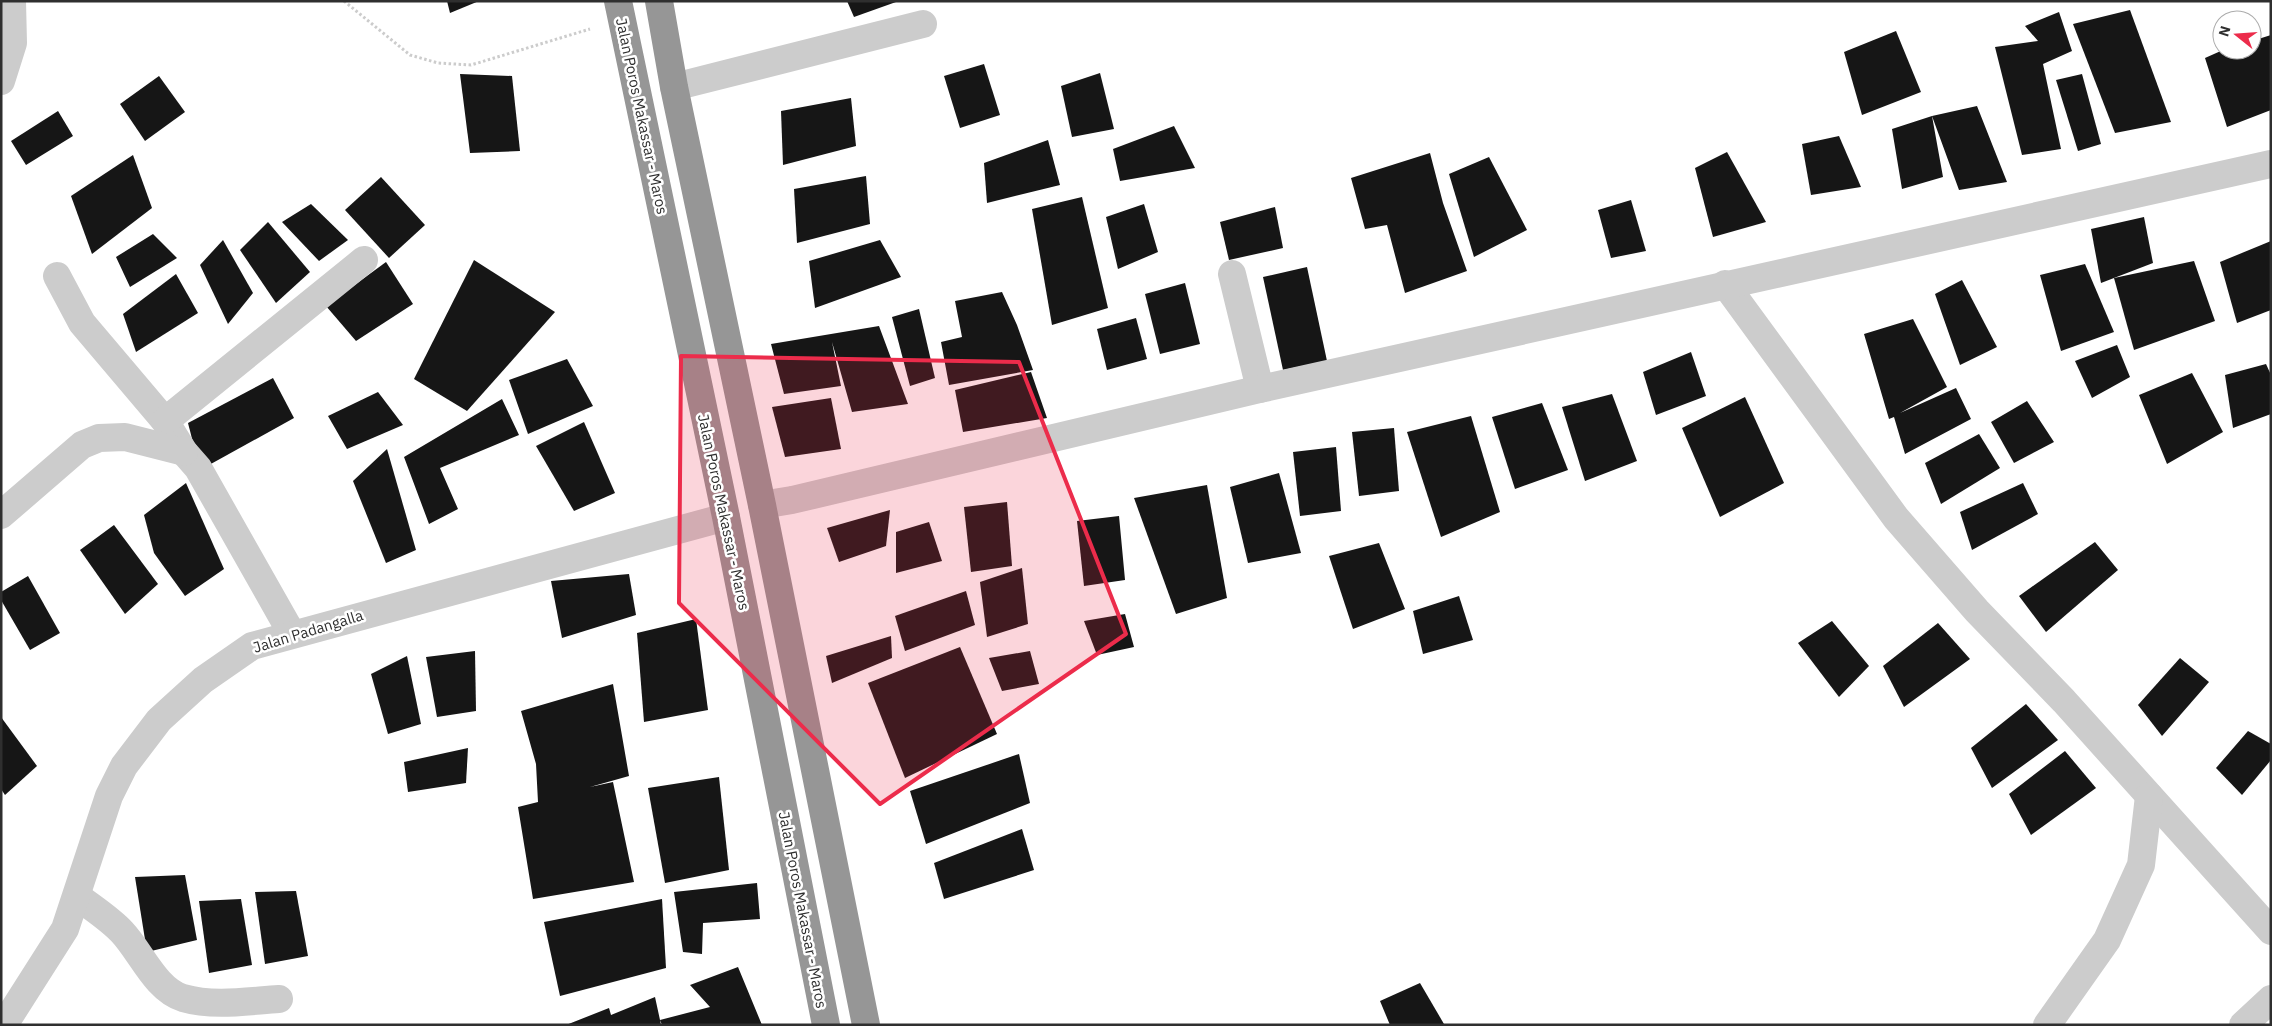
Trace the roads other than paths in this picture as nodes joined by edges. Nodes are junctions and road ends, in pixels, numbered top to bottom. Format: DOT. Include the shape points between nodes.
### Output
graph roads {
  1 [pos="12,1"];
  2 [pos="659,1"];
  3 [pos="619,10"];
  4 [pos="923,24"];
  5 [pos="1,81"];
  6 [pos="674,87"];
  7 [pos="2271,164"];
  8 [pos="364,260"];
  9 [pos="1232,274"];
  10 [pos="57,276"];
  11 [pos="1725,284"];
  12 [pos="1260,389"];
  13 [pos="165,421"];
  14 [pos="184,452"];
  15 [pos="762,505"];
  16 [pos="1,515"];
  17 [pos="726,516"];
  18 [pos="292,634"];
  19 [pos="2149,796"];
  20 [pos="77,896"];
  21 [pos="2271,931"];
  22 [pos="279,998"];
  23 [pos="2271,999"];
  24 [pos="1,1024"];
  25 [pos="826,1025"];
  26 [pos="866,1025"];
  27 [pos="2047,1025"];
  28 [pos="2243,1025"];
  1 -- 5 [label="street" via="13,42"];
  2 -- 6 [label="highway"];
  3 -- 17 [label="highway, Jalan Poros Makassar - Maros"];
  4 -- 6 [label="street"];
  6 -- 15 [label="highway"];
  7 -- 11 [label="street"];
  8 -- 13 [label="street"];
  9 -- 12 [label="street"];
  10 -- 13 [label="street" via="82,323"];
  11 -- 12 [label="street"];
  11 -- 19 [label="street" via="1896,518 1977,611"];
  12 -- 15 [label="street"];
  13 -- 14 [label="street"];
  14 -- 16 [label="street" via="125,437 99,438 82,445"];
  14 -- 18 [label="street" via="198,468"];
  15 -- 26 [label="highway"];
  17 -- 18 [label="street, Jalan Padangalla"];
  17 -- 25 [label="highway, Jalan Poros Makassar - Maros"];
  18 -- 20 [label="street, Jalan Padangalla" via="252,646 203,680 159,720 116,781"];
  19 -- 21 [label="street"];
  19 -- 27 [label="street" via="2141,865 2130,890 2107,940"];
  20 -- 22 [label="street" via="120,929 138,949 160,984 182,998 213,1003"];
  20 -- 24 [label="street, Jalan Padangalla" via="65,929 9,1017"];
  23 -- 28 [label="street"];
}
